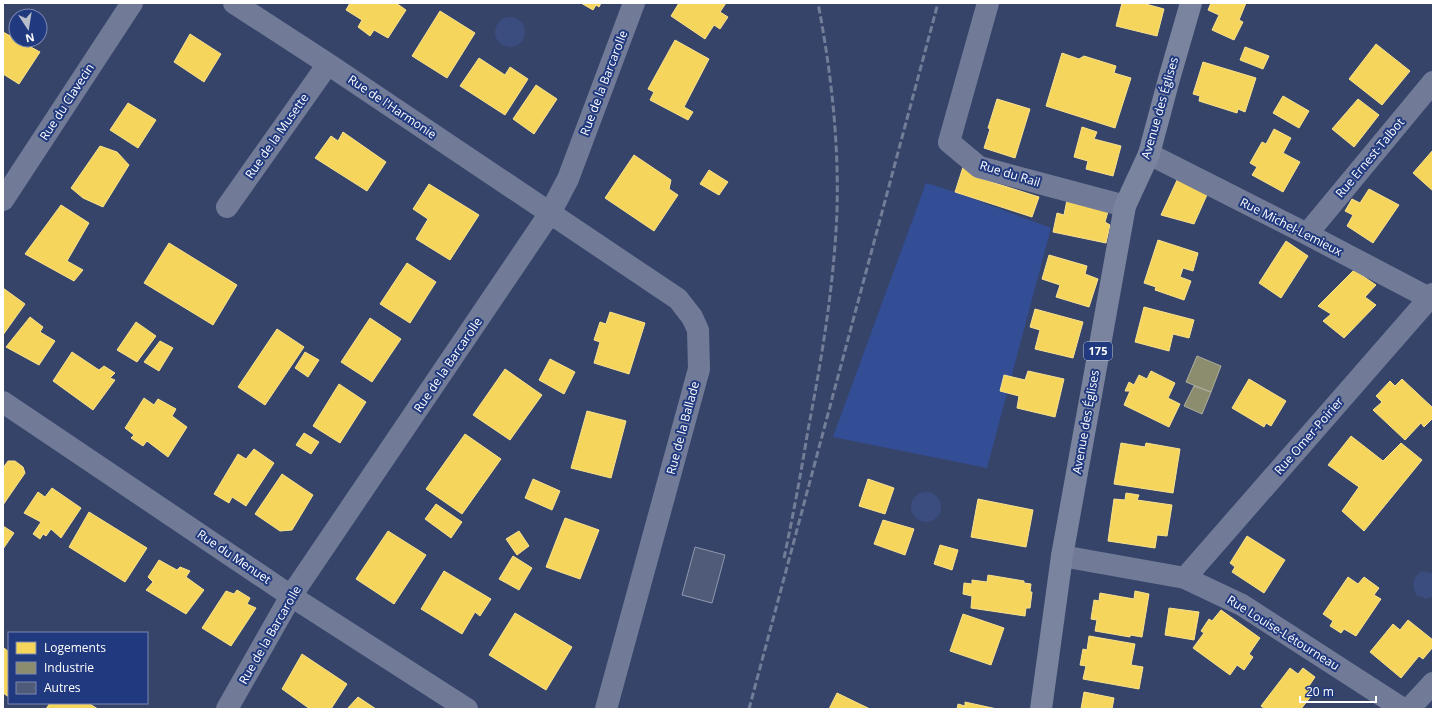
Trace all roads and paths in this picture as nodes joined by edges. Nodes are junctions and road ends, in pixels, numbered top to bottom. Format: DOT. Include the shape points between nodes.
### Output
graph roads {
  1 [pos="132,3"];
  2 [pos="234,3"];
  3 [pos="634,3"];
  4 [pos="988,3"];
  5 [pos="1192,3"];
  6 [pos="328,64"];
  7 [pos="1433,82"];
  8 [pos="1149,154"];
  9 [pos="3,200"];
  10 [pos="1125,206"];
  11 [pos="227,207"];
  12 [pos="550,213"];
  13 [pos="1307,234"];
  14 [pos="1432,297"];
  15 [pos="3,402"];
  16 [pos="1062,556"];
  17 [pos="1185,578"];
  18 [pos="291,596"];
  19 [pos="1433,683"];
  20 [pos="227,709"];
  21 [pos="467,709"];
  22 [pos="606,709"];
  23 [pos="1041,709"];
  24 [pos="1403,709"];
  25 [pos="1409,709"];
  1 -- 9 [label="street, Rue du Clavecin"];
  2 -- 6 [label="street, Rue de l'Harmonie"];
  3 -- 12 [label="street, Rue de la Barcarolle" via="568,178"];
  4 -- 10 [label="street, Rue du Rail" via="949,142 979,167"];
  5 -- 8 [label="main road, Avenue des Églises / 175"];
  6 -- 11 [label="street, Rue de la Musette"];
  6 -- 12 [label="street, Rue de l'Harmonie"];
  7 -- 13 [label="street, Rue Ernest-Talbot"];
  8 -- 10 [label="main road, Avenue des Églises / 175"];
  8 -- 13 [label="street, Rue Michel-Lemieux"];
  10 -- 16 [label="main road, Avenue des Églises / 175"];
  12 -- 18 [label="street, Rue de la Barcarolle"];
  12 -- 22 [label="street, Rue de la Ballade" via="678,299 692,317 698,330 699,369"];
  13 -- 14 [label="street, Rue Michel-Lemieux"];
  14 -- 17 [label="street, Rue Omer-Poirier"];
  15 -- 18 [label="street, Rue du Menuet"];
  16 -- 17 [label="street, Rue Louise-Létourneau"];
  16 -- 23 [label="main road, Avenue des Églises / 175"];
  17 -- 24 [label="street, Rue Louise-Létourneau" via="1242,605"];
  18 -- 20 [label="street, Rue de la Barcarolle"];
  18 -- 21 [label="street, Rue du Menuet"];
  19 -- 25 [label="street"];
}
